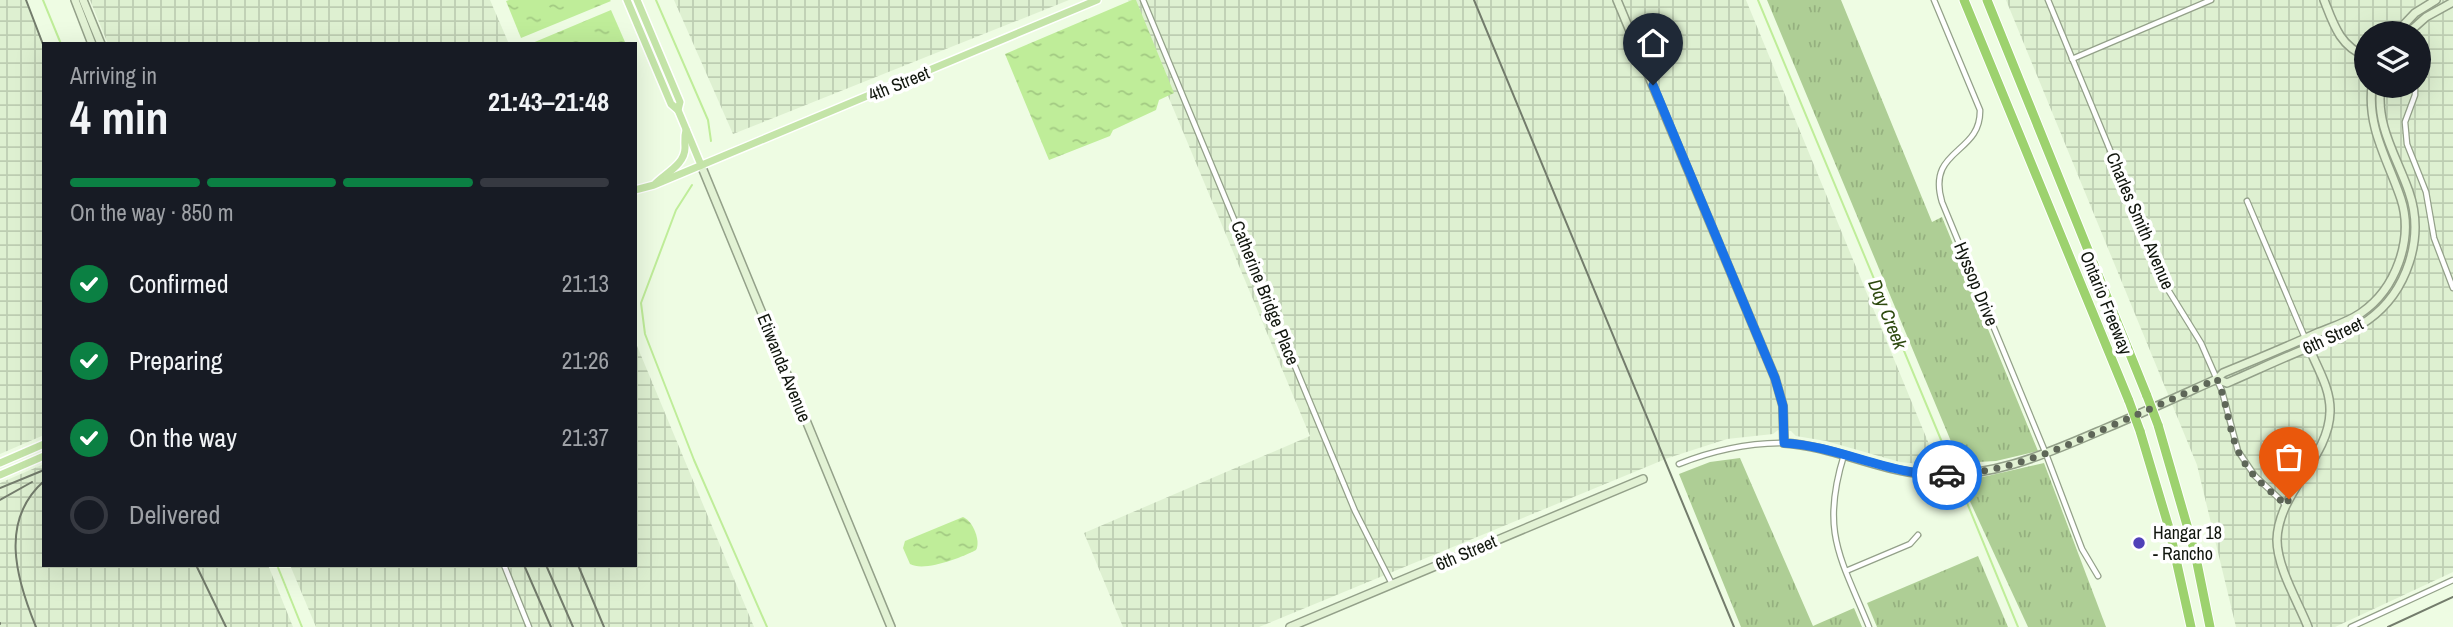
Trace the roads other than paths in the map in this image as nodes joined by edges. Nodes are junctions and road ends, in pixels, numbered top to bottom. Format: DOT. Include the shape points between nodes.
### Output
graph roads {
  1 [pos="75,0"];
  2 [pos="83,0"];
  3 [pos="627,0"];
  4 [pos="637,0"];
  5 [pos="1143,0"];
  6 [pos="1617,0"];
  7 [pos="1934,0"];
  8 [pos="1963,0"];
  9 [pos="2048,0"];
  10 [pos="2211,0"];
  11 [pos="2324,0"];
  12 [pos="2436,0"];
  13 [pos="1093,1"];
  14 [pos="1988,2"];
  15 [pos="2453,2"];
  16 [pos="2407,21"];
  17 [pos="2422,21"];
  18 [pos="91,42"];
  19 [pos="100,42"];
  20 [pos="2354,50"];
  21 [pos="2072,58"];
  22 [pos="2371,98"];
  23 [pos="2380,98"];
  24 [pos="2414,98"];
  25 [pos="678,110"];
  26 [pos="686,130"];
  27 [pos="701,165"];
  28 [pos="654,185"];
  29 [pos="639,190"];
  30 [pos="2247,201"];
  31 [pos="2453,288"];
  32 [pos="2305,339"];
  33 [pos="2309,348"];
  34 [pos="2217,379"];
  35 [pos="1784,443"];
  36 [pos="42,445"];
  37 [pos="2046,454"];
  38 [pos="1844,456"];
  39 [pos="42,457"];
  40 [pos="0,463"];
  41 [pos="1679,464"];
  42 [pos="0,475"];
  43 [pos="1643,479"];
  44 [pos="2286,505"];
  45 [pos="1918,535"];
  46 [pos="505,567"];
  47 [pos="1846,571"];
  48 [pos="2098,576"];
  49 [pos="2453,580"];
  50 [pos="1392,584"];
  51 [pos="530,627"];
  52 [pos="891,627"];
  53 [pos="1290,627"];
  54 [pos="1869,627"];
  55 [pos="2192,627"];
  56 [pos="2210,627"];
  57 [pos="2308,627"];
  58 [pos="2351,627"];
  1 -- 18 [label="street"];
  2 -- 19 [label="street"];
  3 -- 25 [label="main road, Etiwanda Avenue" via="671,104"];
  4 -- 25 [label="main road, Etiwanda Avenue" via="680,102"];
  5 -- 50 [label="street, Catherine Bridge Place" via="1355,511"];
  6 -- 35 [label="street" via="1775,378 1783,406"];
  7 -- 37 [label="street, Hyssop Drive" via="1978,102 1980,118 1974,134 1941,169 1939,192"];
  8 -- 55 [label="highway, Ontario Freeway, bridge" via="2140,431"];
  9 -- 21 [label="street, Charles Smith Avenue"];
  10 -- 21 [label="street"];
  11 -- 20 [label="street" via="2337,32"];
  12 -- 16 [label="street"];
  13 -- 27 [label="main road, 4th Street"];
  14 -- 56 [label="highway, Ontario Freeway, bridge" via="2158,425 2195,553"];
  15 -- 17 [label="street"];
  21 -- 34 [label="street, Charles Smith Avenue" via="2167,288"];
  22 -- 32 [label="street, 6th Street" via="2375,133 2404,212 2402,252 2392,277 2371,305"];
  23 -- 33 [label="street, 6th Street" via="2385,132 2412,203 2415,226 2410,260 2401,282 2377,312 2351,330"];
  24 -- 31 [label="street" via="2405,122 2407,144"];
  25 -- 26 [label="main road, Etiwanda Avenue"];
  26 -- 27 [label="main road, Etiwanda Avenue"];
  26 -- 28 [label="main road" via="681,160"];
  27 -- 28 [label="main road, 4th Street"];
  27 -- 52 [label="street, Etiwanda Avenue"];
  28 -- 29 [label="main road, 4th Street"];
  30 -- 32 [label="street"];
  32 -- 33 [label="street"];
  32 -- 34 [label="street, 6th Street"];
  33 -- 34 [label="street, 6th Street" via="2227,383"];
  33 -- 44 [label="street" via="2326,390 2329,422"];
  34 -- 37 [label="street, 6th Street"];
  34 -- 44 [label="street, Charles Smith Avenue" via="2244,464"];
  35 -- 38 [label="street, 6th Street"];
  35 -- 41 [label="street, 6th Street" via="1730,447"];
  36 -- 40 [label="main road"];
  37 -- 38 [label="street, 6th Street" via="2014,465 1943,475 1905,472"];
  37 -- 48 [label="street, Hyssop Drive" via="2082,549"];
  38 -- 47 [label="street" via="1832,510 1836,545"];
  39 -- 42 [label="main road"];
  43 -- 50 [label="street, 6th Street"];
  44 -- 57 [label="street" via="2278,550"];
  45 -- 47 [label="street" via="1910,544"];
  46 -- 51 [label="street"];
  47 -- 54 [label="street"];
  49 -- 58 [label="street"];
  50 -- 53 [label="street, 6th Street"];
}
